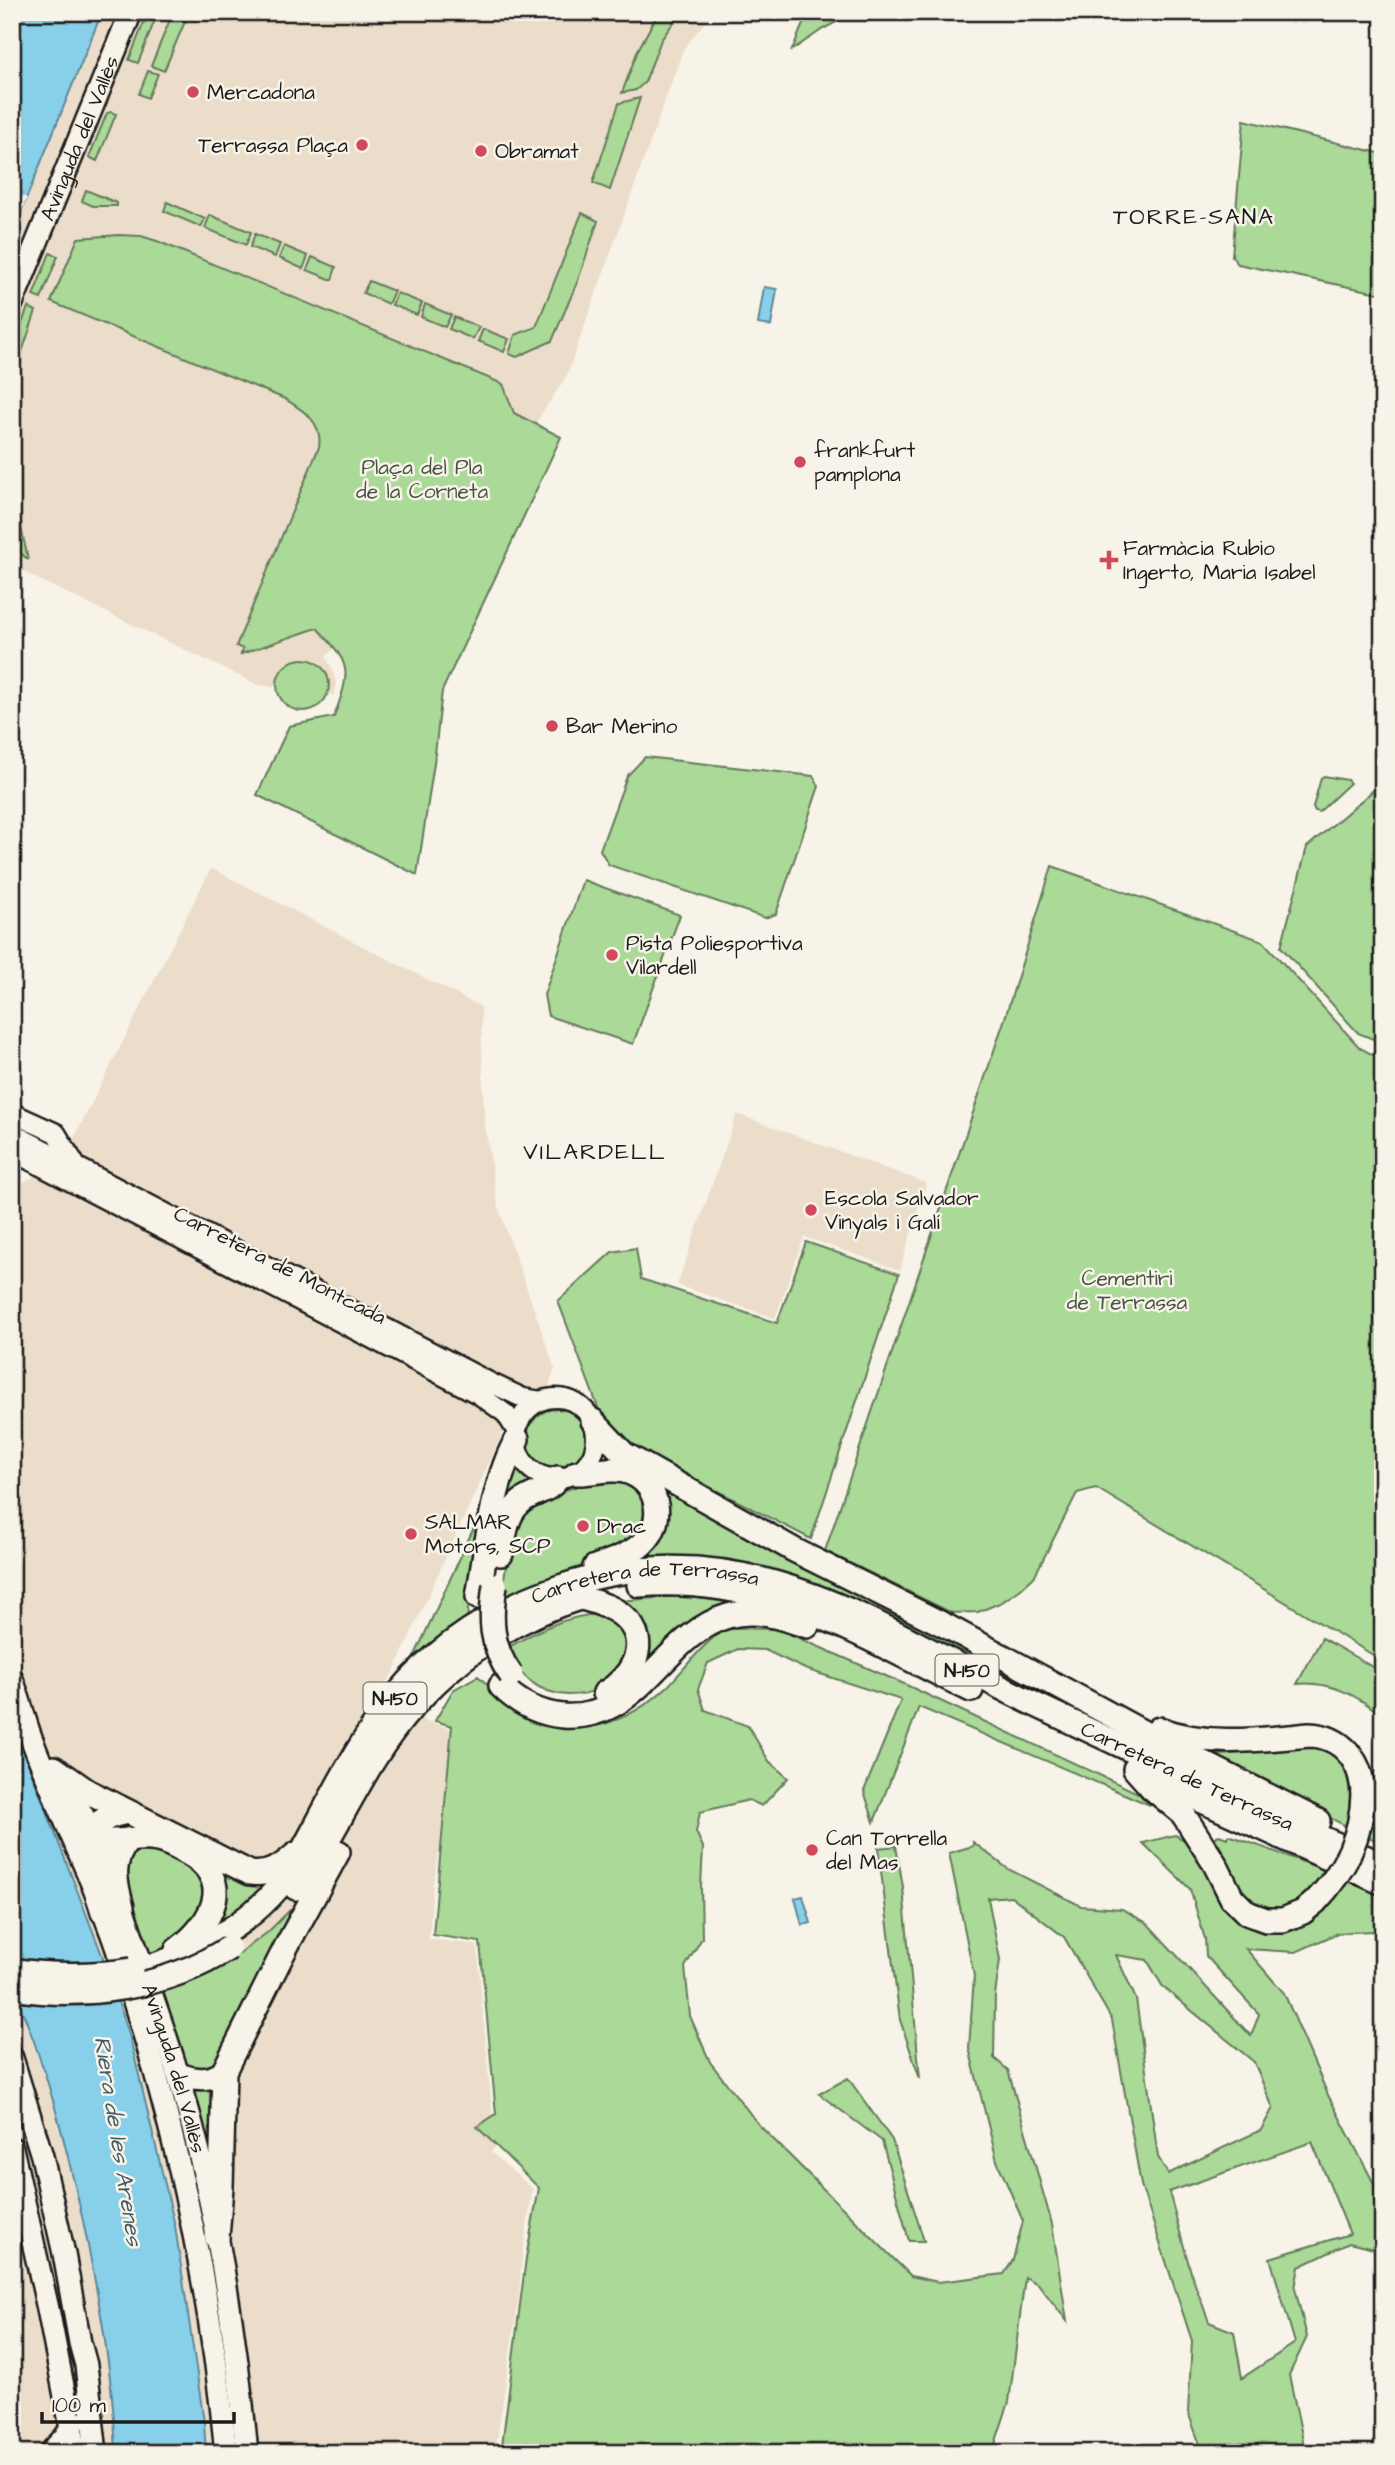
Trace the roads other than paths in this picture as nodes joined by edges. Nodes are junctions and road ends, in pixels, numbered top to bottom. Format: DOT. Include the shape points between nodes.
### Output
graph roads {
  1 [pos="131,12"];
  2 [pos="12,303"];
  3 [pos="12,1113"];
  4 [pos="12,1133"];
  5 [pos="12,1151"];
  6 [pos="78,1167"];
  7 [pos="541,1401"];
  8 [pos="593,1422"];
  9 [pos="516,1435"];
  10 [pos="567,1476"];
  11 [pos="486,1591"];
  12 [pos="532,1596"];
  13 [pos="579,1597"];
  14 [pos="921,1665"];
  15 [pos="12,1679"];
  16 [pos="506,1680"];
  17 [pos="1082,1698"];
  18 [pos="23,1708"];
  19 [pos="400,1721"];
  20 [pos="54,1768"];
  21 [pos="1135,1769"];
  22 [pos="58,1800"];
  23 [pos="128,1812"];
  24 [pos="1183,1814"];
  25 [pos="92,1836"];
  26 [pos="128,1840"];
  27 [pos="306,1844"];
  28 [pos="1383,1853"];
  29 [pos="1383,1865"];
  30 [pos="1353,1870"];
  31 [pos="1383,1883"];
  32 [pos="113,1909"];
  33 [pos="215,1940"];
  34 [pos="12,1970"];
  35 [pos="12,1987"];
  36 [pos="12,2058"];
  37 [pos="224,2071"];
  38 [pos="177,2073"];
  39 [pos="12,2148"];
  40 [pos="217,2238"];
  41 [pos="80,2343"];
  42 [pos="72,2426"];
  43 [pos="75,2451"];
  44 [pos="50,2453"];
  45 [pos="96,2453"];
  46 [pos="226,2453"];
  47 [pos="247,2453"];
  1 -- 2 [label="main road, Avinguda del Vallès"];
  3 -- 6 [label="street, Carretera de Montcada" via="56,1133"];
  4 -- 6 [label="street, Carretera de Montcada"];
  5 -- 9 [label="street, Carretera de Montcada" via="478,1394 506,1414"];
  6 -- 7 [label="street, Carretera de Montcada" via="493,1384"];
  7 -- 8 [label="street" via="574,1402"];
  7 -- 9 [label="street" via="525,1413"];
  8 -- 10 [label="street" via="597,1433 593,1456"];
  8 -- 17 [label="main road" via="624,1454 643,1466 794,1550"];
  9 -- 10 [label="street" via="525,1463 544,1476"];
  9 -- 11 [label="main road" via="498,1491"];
  10 -- 11 [label="main road" via="519,1504 510,1516"];
  10 -- 12 [label="main road" via="613,1469 641,1478 656,1503 653,1529 627,1553 563,1578"];
  11 -- 16 [label="main road" via="477,1618 480,1641 486,1662"];
  12 -- 27 [label="main road, Carretera de Terrassa / N-150" via="468,1631 399,1692 365,1738"];
  12 -- 29 [label="main road, Carretera de Terrassa / N-150" via="598,1576 650,1568 716,1569 785,1584 856,1614 1155,1762"];
  13 -- 14 [label="main road, Carretera de Terrassa / N-150" via="660,1583 737,1589 803,1608"];
  13 -- 16 [label="main road" via="618,1612 635,1631 636,1659 624,1680 594,1698 563,1701"];
  13 -- 19 [label="main road, Carretera de Terrassa / N-150" via="497,1634 442,1676"];
  14 -- 16 [label="main road" via="786,1619 746,1612 703,1628 629,1695 603,1710 552,1715 514,1697"];
  14 -- 21 [label="main road, Carretera de Terrassa / N-150"];
  15 -- 18 [label="main road, Avinguda del Vallès"];
  17 -- 24 [label="main road, bridge" via="1199,1740 1322,1736 1352,1756 1361,1776 1359,1828 1346,1863 1315,1902 1283,1920 1247,1913 1232,1898"];
  17 -- 28 [label="main road"];
  18 -- 20 [label="main road, Avinguda del Vallès"];
  18 -- 22 [label="main road, Avinguda del Vallès"];
  19 -- 33 [label="main road, Carretera de Terrassa / N-150" via="295,1890 269,1918"];
  19 -- 37 [label="main road" via="380,1773"];
  20 -- 23 [label="main road"];
  20 -- 25 [label="main road, Avinguda del Vallès"];
  21 -- 24 [label="main road"];
  21 -- 30 [label="main road, Carretera de Terrassa / N-150"];
  22 -- 25 [label="main road" via="74,1824"];
  22 -- 32 [label="main road, Avinguda del Vallès"];
  23 -- 25 [label="main road" via="106,1817 95,1826"];
  23 -- 27 [label="main road" via="250,1873 275,1870"];
  24 -- 30 [label="main road"];
  25 -- 26 [label="main road"];
  25 -- 32 [label="main road" via="87,1854"];
  26 -- 32 [label="main road" via="114,1869"];
  26 -- 33 [label="main road" via="148,1838 167,1843 206,1869 214,1882 208,1918"];
  27 -- 33 [label="main road, Carretera de Terrassa / N-150" via="276,1890 251,1916"];
  30 -- 31 [label="main road, Carretera de Terrassa / N-150"];
  32 -- 38 [label="main road, Avinguda del Vallès"];
  32 -- 46 [label="main road, Avinguda del Vallès" via="185,2186 211,2322"];
  33 -- 34 [label="main road, bridge" via="180,1949 155,1965 137,1969 93,1975"];
  33 -- 35 [label="main road, Carretera de Terrassa / N-150, bridge" via="192,1967 141,1984 54,1993"];
  36 -- 41 [label="main road" via="42,2156"];
  37 -- 38 [label="main road" via="198,2080"];
  37 -- 40 [label="main road"];
  38 -- 40 [label="main road, Avinguda del Vallès"];
  39 -- 42 [label="main road"];
  40 -- 47 [label="main road, Avinguda del Vallès"];
  41 -- 42 [label="main road" via="80,2398"];
  41 -- 45 [label="main road"];
  42 -- 43 [label="main road"];
  42 -- 44 [label="main road"];
}
